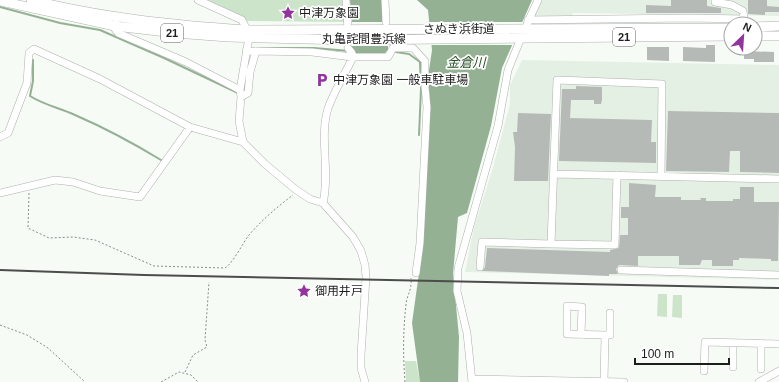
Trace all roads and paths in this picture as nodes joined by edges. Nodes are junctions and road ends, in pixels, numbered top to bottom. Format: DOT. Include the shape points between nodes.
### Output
graph roads {
  1 [pos="31,0"];
  2 [pos="198,0"];
  3 [pos="346,0"];
  4 [pos="385,0"];
  5 [pos="538,0"];
  6 [pos="715,0"];
  7 [pos="0,1"];
  8 [pos="743,16"];
  9 [pos="528,20"];
  10 [pos="723,20"];
  11 [pos="117,22"];
  12 [pos="386,22"];
  13 [pos="779,26"];
  14 [pos="763,27"];
  15 [pos="723,28"];
  16 [pos="348,30"];
  17 [pos="248,33"];
  18 [pos="521,34"];
  19 [pos="723,36"];
  20 [pos="763,36"];
  21 [pos="779,36"];
  22 [pos="268,46"];
  23 [pos="282,46"];
  24 [pos="350,49"];
  25 [pos="252,51"];
  26 [pos="240,93"];
  27 [pos="190,127"];
  28 [pos="0,137"];
  29 [pos="243,142"];
  30 [pos="554,174"];
  31 [pos="617,175"];
  32 [pos="661,176"];
  33 [pos="779,179"];
  34 [pos="30,186"];
  35 [pos="299,192"];
  36 [pos="0,193"];
  37 [pos="323,203"];
  38 [pos="551,244"];
  39 [pos="480,267"];
  40 [pos="621,270"];
  41 [pos="413,275"];
  42 [pos="779,275"];
  43 [pos="209,282"];
  44 [pos="610,313"];
  45 [pos="0,325"];
  46 [pos="581,335"];
  47 [pos="605,336"];
  48 [pos="734,343"];
  49 [pos="761,343"];
  50 [pos="779,344"];
  51 [pos="733,367"];
  52 [pos="761,369"];
  53 [pos="704,371"];
  54 [pos="779,371"];
  55 [pos="185,372"];
  56 [pos="472,381"];
  57 [pos="85,382"];
  58 [pos="161,382"];
  59 [pos="198,382"];
  60 [pos="365,382"];
  61 [pos="405,382"];
  62 [pos="604,382"];
  63 [pos="624,382"];
  64 [pos="759,382"];
  1 -- 11 [label="main road, 丸亀詫間豊浜線 / 21"];
  2 -- 17 [label="street" via="242,20"];
  3 -- 16 [label="street"];
  4 -- 12 [label="street"];
  5 -- 9 [label="street"];
  6 -- 8 [label="street" via="738,7 743,11"];
  7 -- 11 [label="main road, 丸亀詫間豊浜線 / 21"];
  9 -- 10 [label="street" via="689,18"];
  9 -- 18 [label="street"];
  11 -- 17 [label="main road, 丸亀詫間豊浜線 / 21" via="175,33"];
  11 -- 26 [label="street" via="114,29 118,33 186,62"];
  13 -- 14 [label="main road"];
  15 -- 18 [label="main road, 丸亀詫間豊浜線 / 21"];
  16 -- 17 [label="main road, 丸亀詫間豊浜線 / 21"];
  16 -- 18 [label="main road, さぬき浜街道 / 21"];
  17 -- 22 [label="main road, 丸亀詫間豊浜線 / 21"];
  17 -- 25 [label="street"];
  18 -- 19 [label="main road, 丸亀詫間豊浜線 / 21"];
  18 -- 24 [label="main road, 丸亀詫間豊浜線 / 21"];
  18 -- 56 [label="street" via="508,70 498,126 464,249 460,253 457,291 467,333"];
  20 -- 21 [label="main road"];
  22 -- 23 [label="main road, 丸亀詫間豊浜線 / 21"];
  22 -- 23 [label="street"];
  22 -- 25 [label="street"];
  23 -- 24 [label="main road, 丸亀詫間豊浜線 / 21"];
  23 -- 24 [label="street" via="312,52"];
  24 -- 37 [label="street" via="344,72 327,111 327,187"];
  24 -- 41 [label="street" via="388,57 393,48 413,48 425,61 427,107 420,243"];
  25 -- 26 [label="street"];
  25 -- 26 [label="street" via="248,93"];
  26 -- 29 [label="street"];
  27 -- 28 [label="street" via="100,79 34,49 29,53 27,83 8,133"];
  27 -- 29 [label="street"];
  27 -- 34 [label="street" via="140,197 55,180"];
  29 -- 35 [label="street"];
  30 -- 31 [label="street"];
  30 -- 32 [label="street" via="557,80 662,84"];
  30 -- 38 [label="street"];
  31 -- 32 [label="street"];
  31 -- 38 [label="street" via="615,245"];
  32 -- 33 [label="street"];
  34 -- 35 [label="path" via="27,224 28,228 42,236 95,240 154,266 225,268 230,265 241,246 263,221"];
  34 -- 36 [label="street"];
  35 -- 37 [label="street"];
  37 -- 60 [label="street" via="357,242 365,265 361,355"];
  38 -- 39 [label="street" via="482,242"];
  40 -- 42 [label="street"];
  41 -- 61 [label="path" via="404,322"];
  43 -- 55 [label="path" via="205,340 207,347 193,355"];
  44 -- 47 [label="street" via="610,335"];
  45 -- 57 [label="path" via="27,335 48,348"];
  46 -- 47 [label="street"];
  47 -- 62 [label="street"];
  48 -- 49 [label="street"];
  48 -- 51 [label="street"];
  48 -- 53 [label="street" via="705,342"];
  49 -- 50 [label="street"];
  49 -- 52 [label="street"];
  54 -- 64 [label="street"];
  55 -- 58 [label="path" via="174,374"];
  55 -- 59 [label="path"];
  56 -- 62 [label="street"];
  62 -- 63 [label="street"];
}
